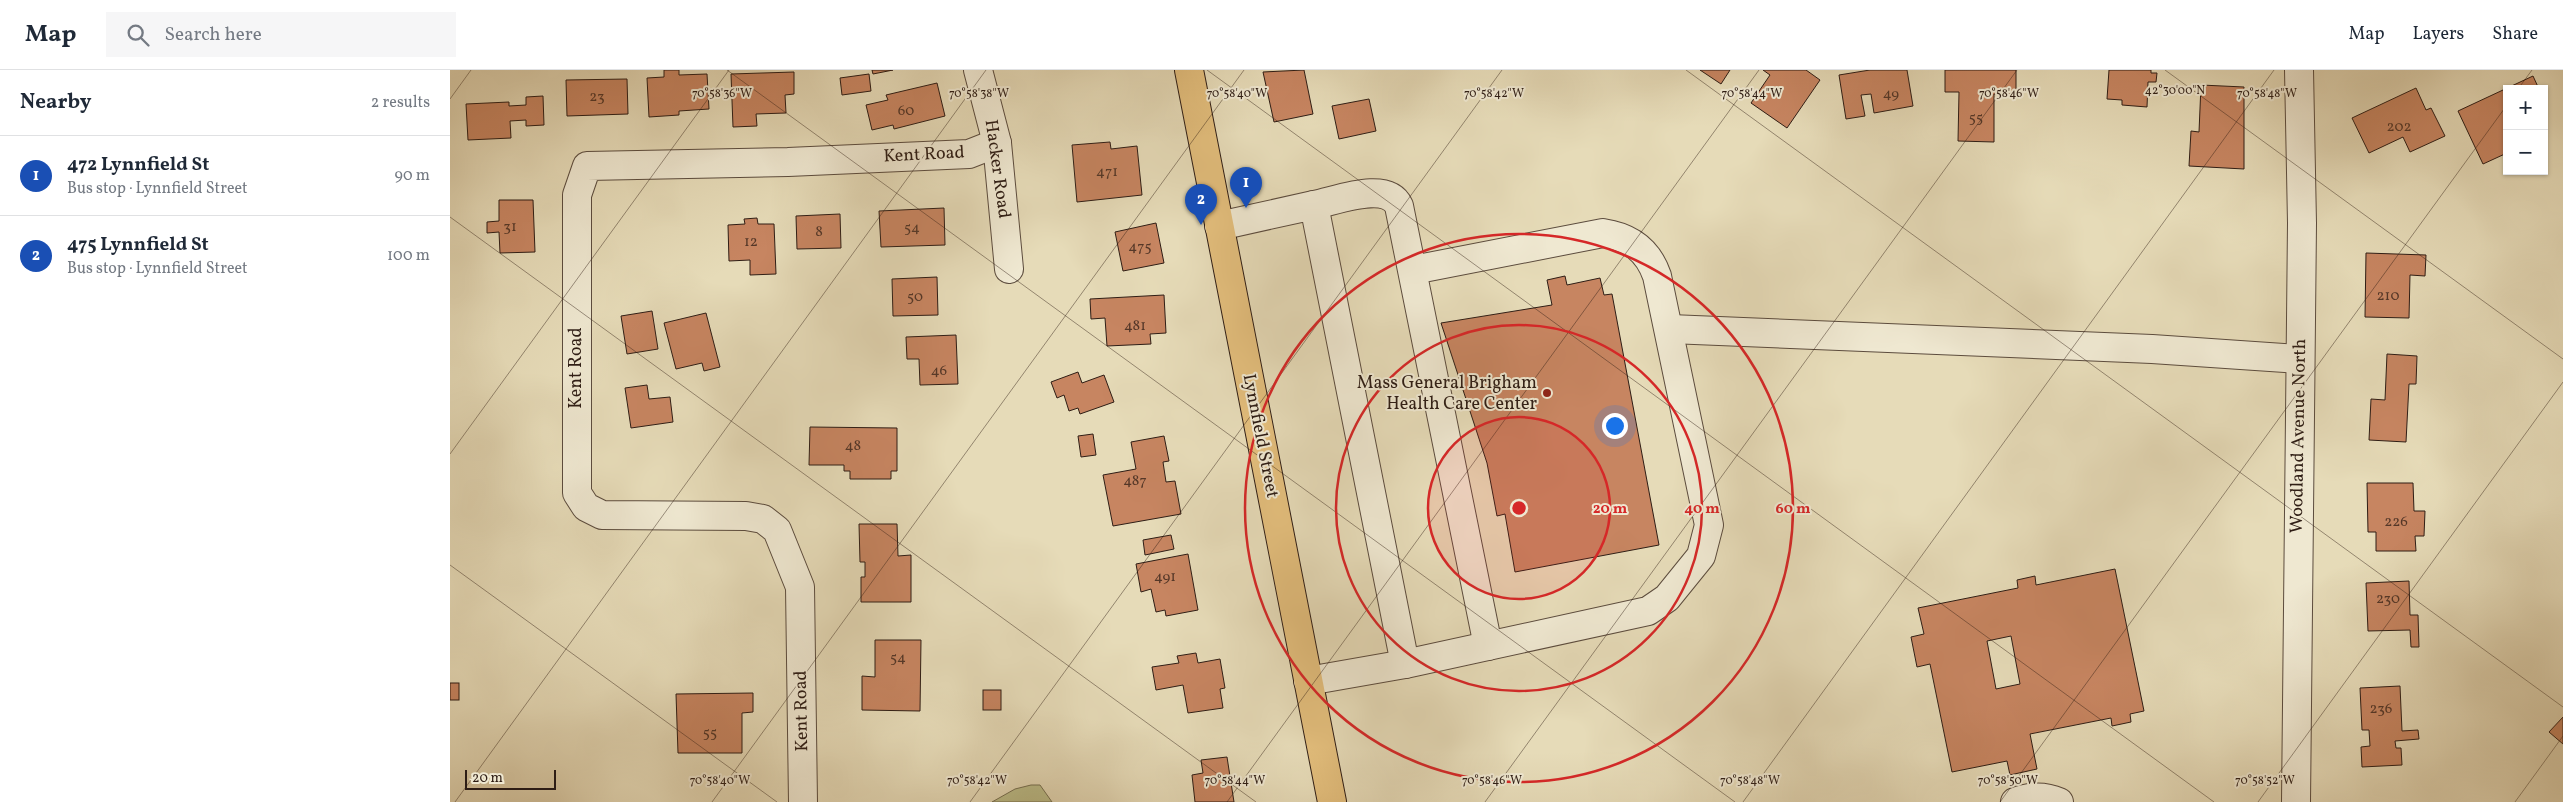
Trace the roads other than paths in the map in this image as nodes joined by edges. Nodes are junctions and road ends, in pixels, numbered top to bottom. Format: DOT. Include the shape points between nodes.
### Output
graph roads {
  1 [pos="978,70"];
  2 [pos="1189,70"];
  3 [pos="2299,70"];
  4 [pos="997,143"];
  5 [pos="1314,205"];
  6 [pos="1219,226"];
  7 [pos="1009,268"];
  8 [pos="1412,270"];
  9 [pos="1670,329"];
  10 [pos="2300,359"];
  11 [pos="1488,646"];
  12 [pos="1405,664"];
  13 [pos="1308,681"];
  14 [pos="802,802"];
  15 [pos="1332,802"];
  16 [pos="2016,802"];
  17 [pos="2059,802"];
  18 [pos="2296,802"];
  1 -- 4 [label="street, Hacker Road"];
  2 -- 6 [label="main road, Lynnfield Street"];
  3 -- 10 [label="street, Woodland Avenue North"];
  4 -- 7 [label="street, Hacker Road"];
  4 -- 14 [label="street, Kent Road" via="969,154 588,166 577,194 577,493 586,507 602,515 746,516 763,519 777,530 800,587"];
  5 -- 6 [label="street"];
  5 -- 8 [label="street" via="1374,192 1391,196 1401,210"];
  5 -- 12 [label="street"];
  6 -- 13 [label="main road, Lynnfield Street"];
  8 -- 9 [label="street" via="1593,234 1614,234 1633,242 1648,256 1657,276"];
  8 -- 11 [label="street"];
  9 -- 10 [label="street" via="2152,349"];
  9 -- 11 [label="street" via="1709,525 1701,556 1668,598 1648,611"];
  10 -- 18 [label="street, Woodland Avenue North"];
  11 -- 12 [label="street"];
  12 -- 13 [label="street"];
  13 -- 15 [label="main road, Lynnfield Street"];
  16 -- 17 [label="street" via="2048,797"];
}
